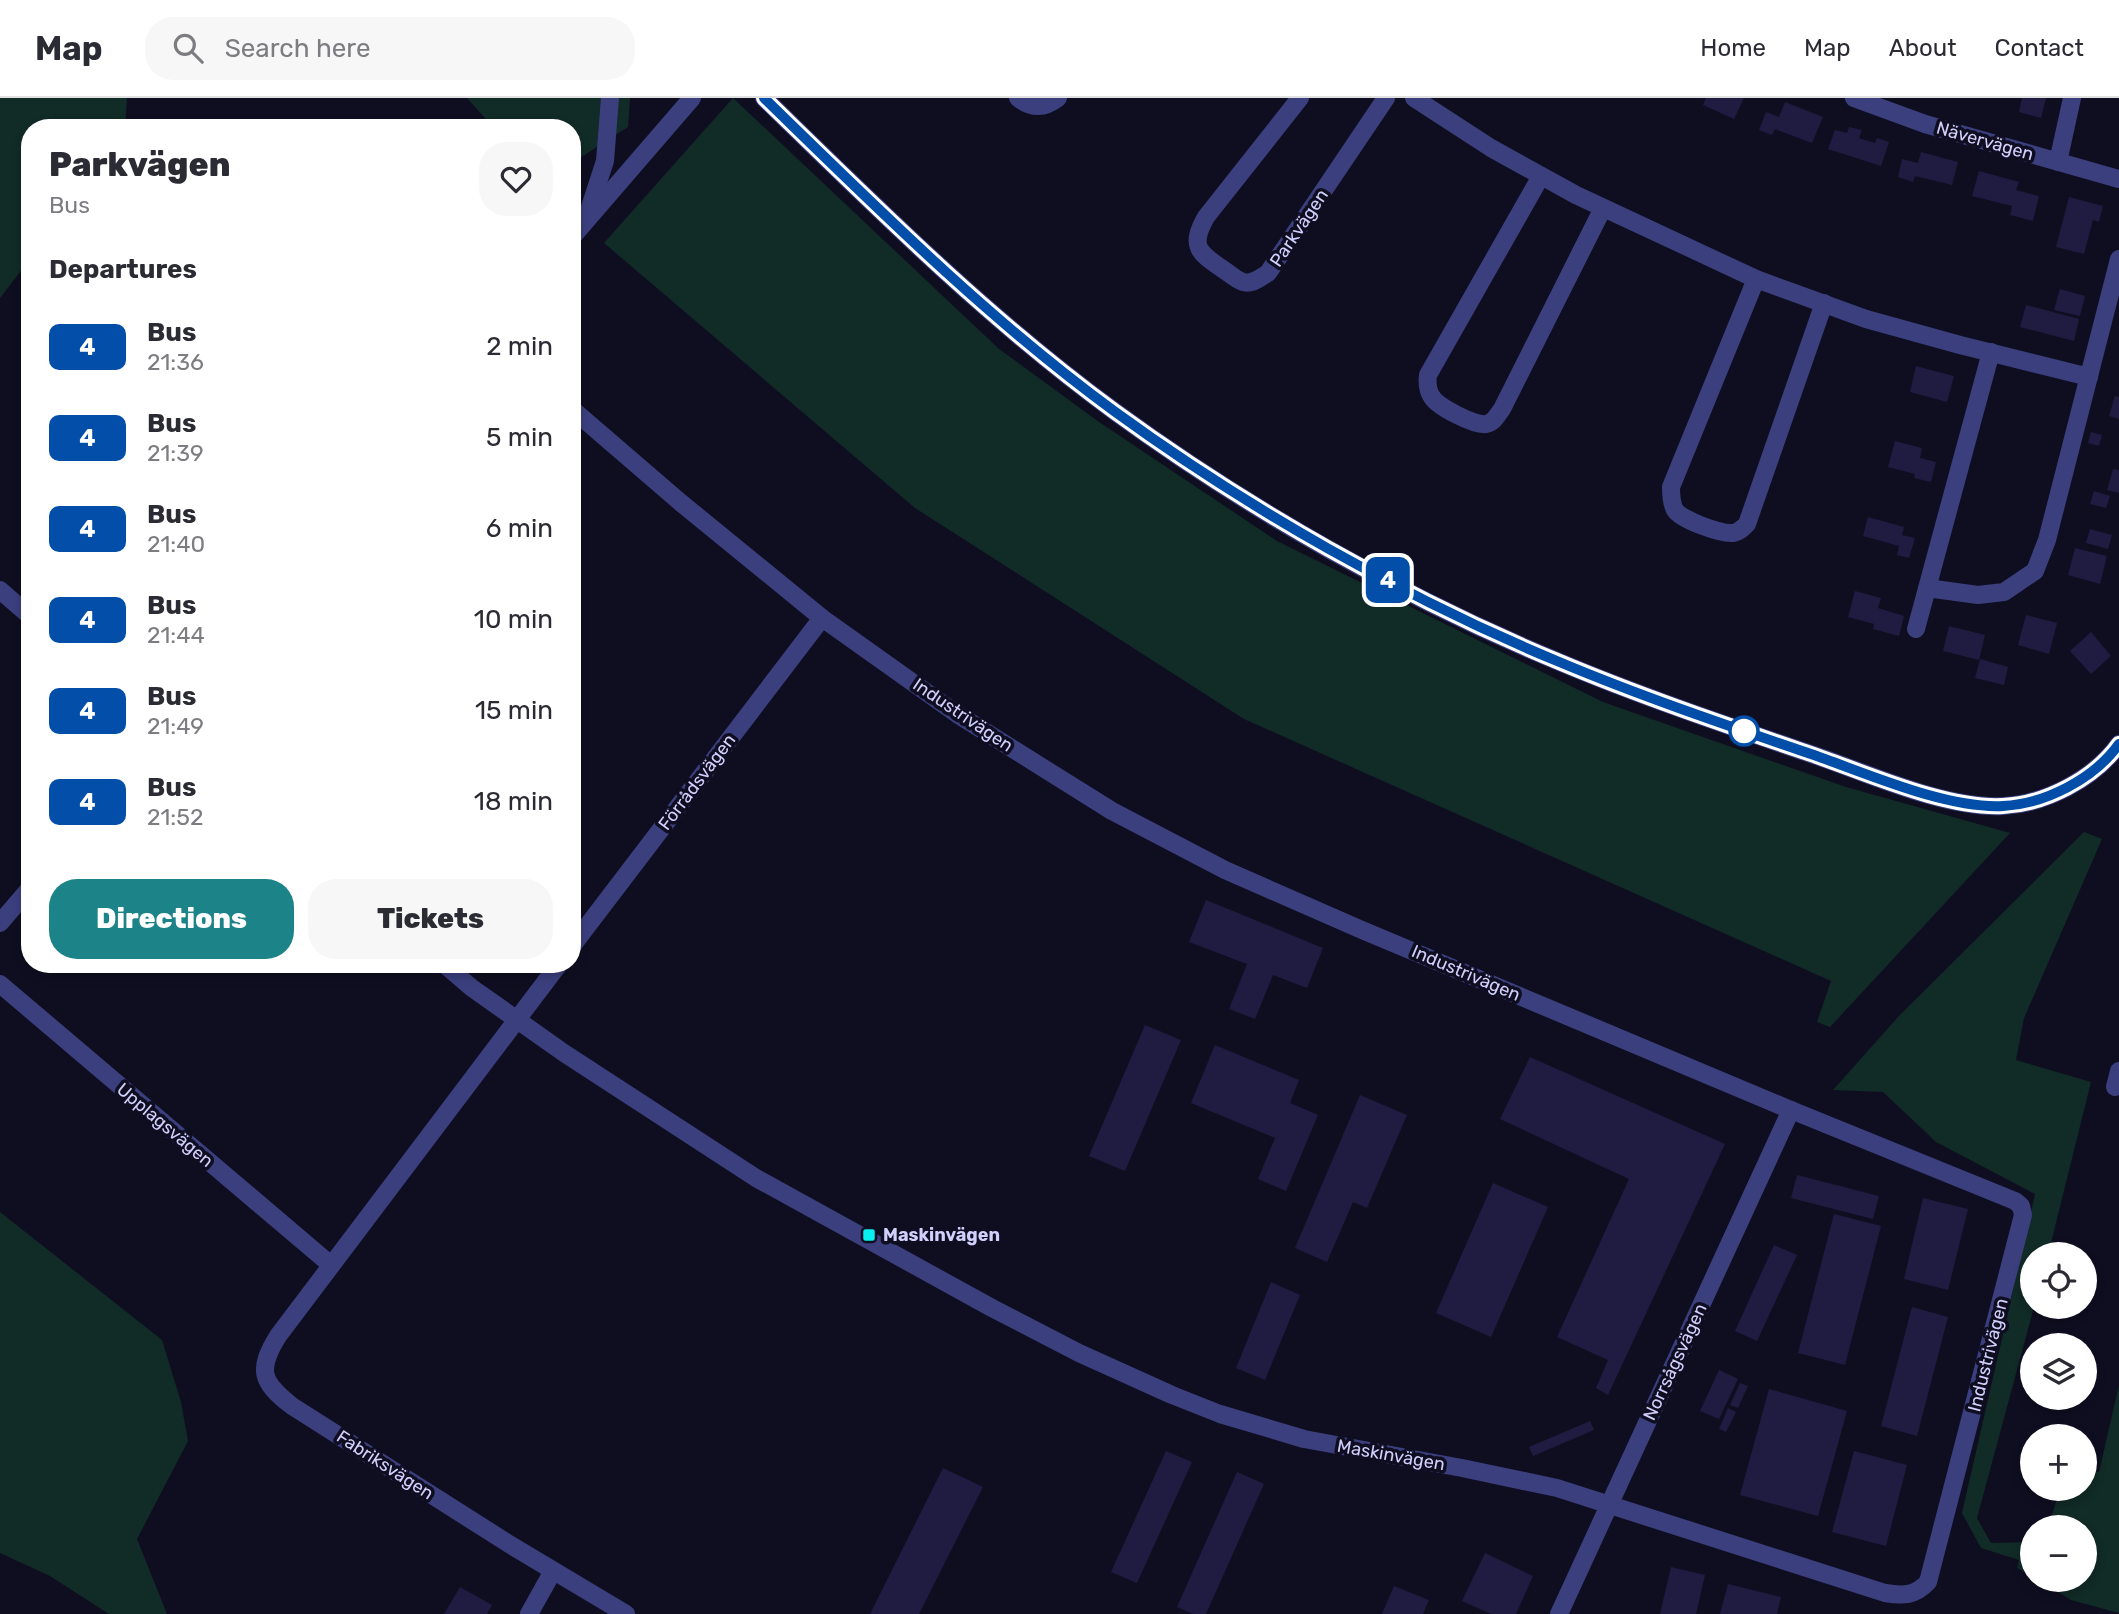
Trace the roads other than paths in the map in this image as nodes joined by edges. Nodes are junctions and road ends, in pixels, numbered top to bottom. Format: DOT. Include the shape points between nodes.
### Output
graph roads {
  1 [pos="610,98"];
  2 [pos="692,98"];
  3 [pos="764,98"];
  4 [pos="1018,98"];
  5 [pos="1058,98"];
  6 [pos="1300,98"];
  7 [pos="1386,98"];
  8 [pos="1414,98"];
  9 [pos="1854,98"];
  10 [pos="2072,98"];
  11 [pos="2058,162"];
  12 [pos="1541,176"];
  13 [pos="2119,179"];
  14 [pos="1603,208"];
  15 [pos="581,224"];
  16 [pos="581,227"];
  17 [pos="2119,259"];
  18 [pos="1756,279"];
  19 [pos="1824,303"];
  20 [pos="1991,352"];
  21 [pos="2089,376"];
  22 [pos="581,417"];
  23 [pos="1927,588"];
  24 [pos="0,590"];
  25 [pos="21,608"];
  26 [pos="822,618"];
  27 [pos="1916,629"];
  28 [pos="2117,751"];
  29 [pos="21,898"];
  30 [pos="0,923"];
  31 [pos="581,934"];
  32 [pos="454,973"];
  33 [pos="552,973"];
  34 [pos="0,984"];
  35 [pos="517,1020"];
  36 [pos="1791,1110"];
  37 [pos="331,1265"];
  38 [pos="1609,1504"];
  39 [pos="554,1571"];
  40 [pos="1861,1585"];
  41 [pos="529,1614"];
  42 [pos="626,1614"];
  43 [pos="1559,1614"];
  1 -- 15 [label="street" via="605,161"];
  2 -- 16 [label="street"];
  3 -- 28 [label="street" via="943,271 1114,411 1306,536 1471,622 1634,692 1950,800 1999,806 2035,800 2089,774"];
  4 -- 5 [label="street" via="1034,107"];
  6 -- 7 [label="street, Parkvägen" via="1198,232 1203,256 1244,282 1254,282 1268,273"];
  8 -- 12 [label="street"];
  9 -- 11 [label="street, Nävervägen" via="1925,124"];
  10 -- 11 [label="street"];
  11 -- 13 [label="street, Nävervägen"];
  12 -- 14 [label="street"];
  12 -- 14 [label="street" via="1427,375 1433,400 1476,424 1492,422 1502,409"];
  14 -- 18 [label="street"];
  17 -- 21 [label="street"];
  18 -- 19 [label="street"];
  18 -- 19 [label="street" via="1671,487 1675,510 1713,529 1734,533 1747,524"];
  19 -- 20 [label="street"];
  20 -- 21 [label="street"];
  20 -- 23 [label="street"];
  21 -- 23 [label="street" via="2035,572 2004,593 1979,595"];
  22 -- 26 [label="street, Industrivägen"];
  23 -- 27 [label="street"];
  24 -- 25 [label="street"];
  26 -- 31 [label="street, Förrådsvägen"];
  26 -- 36 [label="street, Industrivägen" via="957,713 1111,811 1225,870"];
  29 -- 30 [label="street"];
  32 -- 35 [label="street, Maskinvägen"];
  33 -- 35 [label="street"];
  34 -- 37 [label="street, Upplagsvägen"];
  35 -- 37 [label="street"];
  35 -- 38 [label="street, Maskinvägen" via="768,1185 992,1308 1172,1395 1304,1439 1489,1473"];
  36 -- 38 [label="street, Norrsågsvägen"];
  36 -- 40 [label="street, Industrivägen" via="2015,1201 2023,1215 1928,1582 1904,1596"];
  37 -- 39 [label="street, Fabriksvägen" via="270,1349 264,1367 268,1382 292,1406"];
  38 -- 40 [label="street, Maskinvägen"];
  38 -- 43 [label="street, Norrsågsvägen"];
  39 -- 41 [label="street"];
  39 -- 42 [label="street, Fabriksvägen"];
}
